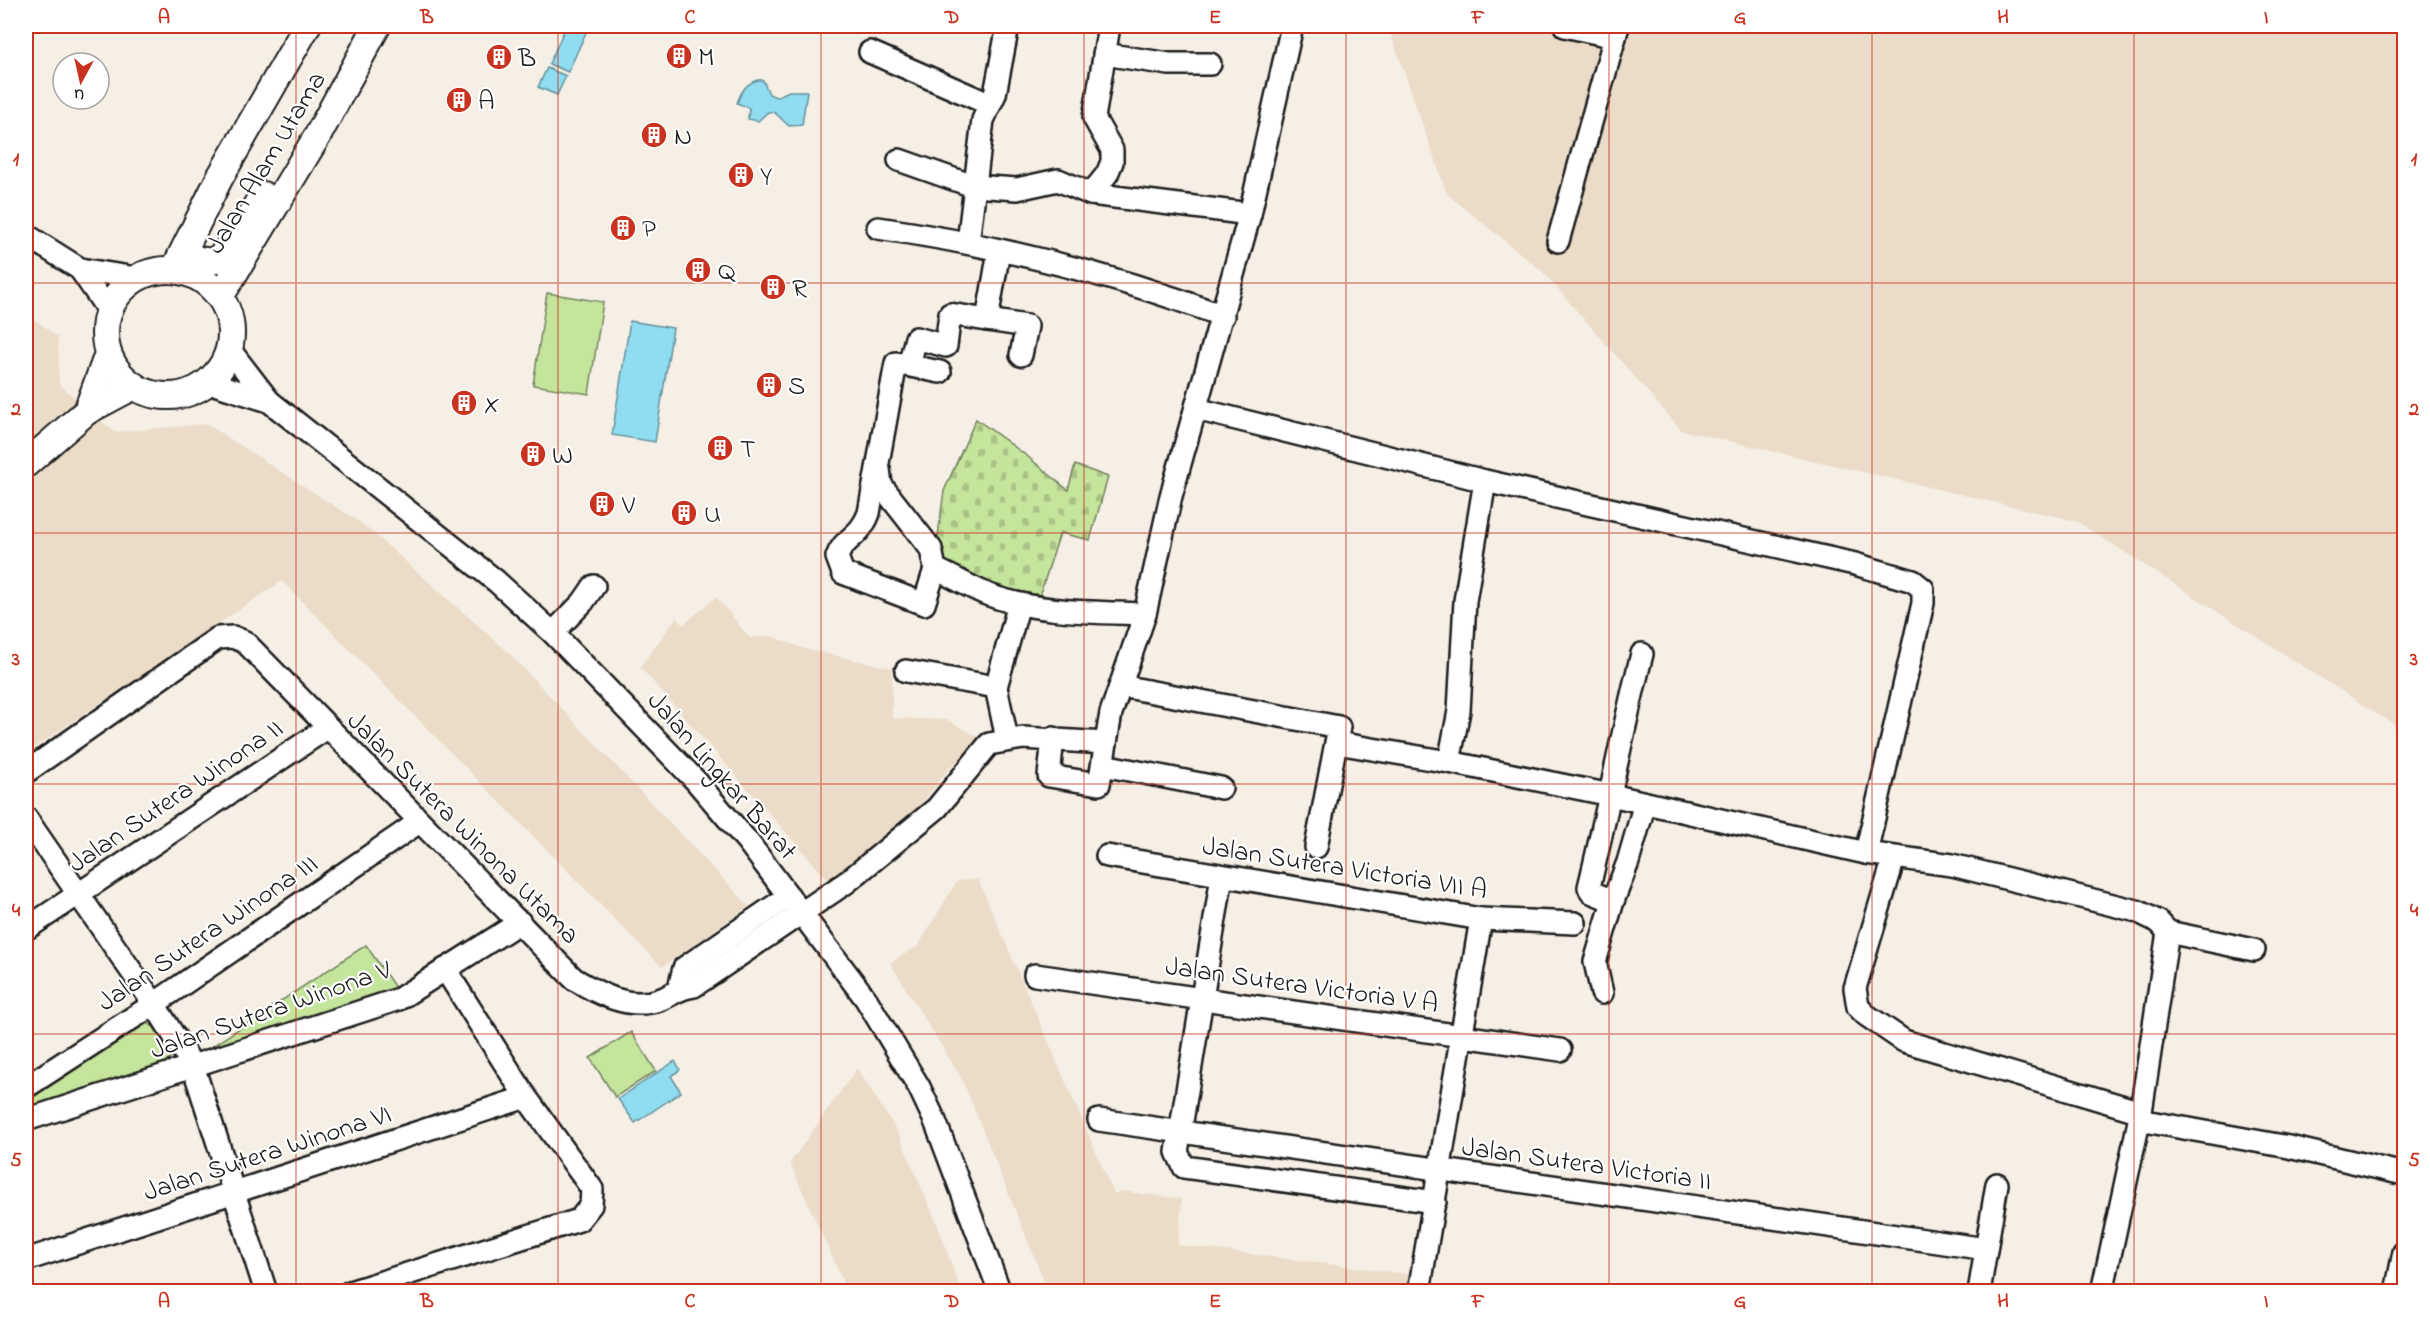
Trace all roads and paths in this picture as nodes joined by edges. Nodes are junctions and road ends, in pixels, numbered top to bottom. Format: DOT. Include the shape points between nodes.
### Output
graph roads {
  1 [pos="307,26"];
  2 [pos="377,26"];
  3 [pos="1008,26"];
  4 [pos="1109,26"];
  5 [pos="1292,26"];
  6 [pos="1565,26"];
  7 [pos="1616,31"];
  8 [pos="870,52"];
  9 [pos="1104,54"];
  10 [pos="1210,64"];
  11 [pos="989,104"];
  12 [pos="899,160"];
  13 [pos="302,162"];
  14 [pos="973,186"];
  15 [pos="1091,194"];
  16 [pos="1250,214"];
  17 [pos="878,228"];
  18 [pos="26,235"];
  19 [pos="1558,241"];
  20 [pos="968,243"];
  21 [pos="186,247"];
  22 [pos="999,251"];
  23 [pos="80,270"];
  24 [pos="174,270"];
  25 [pos="136,278"];
  26 [pos="220,297"];
  27 [pos="108,310"];
  28 [pos="1223,316"];
  29 [pos="987,320"];
  30 [pos="229,350"];
  31 [pos="108,354"];
  32 [pos="1021,354"];
  33 [pos="909,365"];
  34 [pos="940,372"];
  35 [pos="208,382"];
  36 [pos="134,386"];
  37 [pos="269,401"];
  38 [pos="1196,409"];
  39 [pos="87,411"];
  40 [pos="26,464"];
  41 [pos="879,469"];
  42 [pos="1485,481"];
  43 [pos="935,569"];
  44 [pos="594,586"];
  45 [pos="1019,604"];
  46 [pos="1145,614"];
  47 [pos="553,633"];
  48 [pos="1642,654"];
  49 [pos="906,671"];
  50 [pos="1121,686"];
  51 [pos="996,687"];
  52 [pos="327,728"];
  53 [pos="1053,738"];
  54 [pos="1007,739"];
  55 [pos="1106,742"];
  56 [pos="1337,743"];
  57 [pos="1449,762"];
  58 [pos="1103,765"];
  59 [pos="26,772"];
  60 [pos="1221,788"];
  61 [pos="1611,795"];
  62 [pos="1645,803"];
  63 [pos="26,818"];
  64 [pos="418,822"];
  65 [pos="1316,848"];
  66 [pos="1866,853"];
  67 [pos="1107,856"];
  68 [pos="1894,858"];
  69 [pos="1222,876"];
  70 [pos="79,894"];
  71 [pos="1613,901"];
  72 [pos="796,904"];
  73 [pos="1480,919"];
  74 [pos="520,922"];
  75 [pos="1575,923"];
  76 [pos="26,929"];
  77 [pos="2168,932"];
  78 [pos="2254,950"];
  79 [pos="446,969"];
  80 [pos="1035,975"];
  81 [pos="1602,993"];
  82 [pos="1200,999"];
  83 [pos="154,1004"];
  84 [pos="1462,1036"];
  85 [pos="1560,1050"];
  86 [pos="193,1066"];
  87 [pos="26,1088"];
  88 [pos="526,1097"];
  89 [pos="2140,1116"];
  90 [pos="26,1120"];
  91 [pos="1099,1120"];
  92 [pos="1180,1132"];
  93 [pos="1440,1171"];
  94 [pos="2404,1174"];
  95 [pos="1997,1184"];
  96 [pos="234,1192"];
  97 [pos="1435,1202"];
  98 [pos="1986,1249"];
  99 [pos="2404,1252"];
  100 [pos="26,1260"];
  101 [pos="266,1292"];
  102 [pos="350,1292"];
  103 [pos="1000,1292"];
  104 [pos="1419,1292"];
  105 [pos="1979,1292"];
  106 [pos="2102,1292"];
  107 [pos="2396,1292"];
  1 -- 21 [label="main road, Jalan Alam Utama" via="220,177"];
  2 -- 13 [label="main road, Jalan Alam Utama"];
  3 -- 11 [label="street" via="995,94"];
  4 -- 9 [label="street"];
  5 -- 16 [label="street"];
  6 -- 7 [label="street"];
  7 -- 19 [label="street"];
  8 -- 11 [label="street"];
  9 -- 10 [label="street" via="1169,64"];
  9 -- 15 [label="street" via="1094,118 1112,150 1112,162"];
  11 -- 14 [label="street"];
  12 -- 14 [label="street"];
  13 -- 21 [label="main road" via="273,180 216,260 192,258"];
  13 -- 26 [label="main road, Jalan Alam Utama"];
  14 -- 15 [label="street" via="1017,189 1058,180"];
  14 -- 20 [label="street"];
  15 -- 16 [label="street"];
  16 -- 28 [label="street"];
  17 -- 20 [label="street"];
  18 -- 23 [label="street"];
  20 -- 22 [label="street"];
  21 -- 24 [label="main road, Jalan Alam Utama"];
  22 -- 28 [label="street" via="1113,277"];
  22 -- 29 [label="street"];
  23 -- 25 [label="street"];
  23 -- 27 [label="street"];
  24 -- 25 [label="main road" via="154,271"];
  24 -- 26 [label="main road" via="200,279"];
  25 -- 27 [label="main road" via="119,292"];
  26 -- 30 [label="main road" via="228,313"];
  27 -- 31 [label="main road" via="104,332"];
  28 -- 38 [label="street"];
  29 -- 32 [label="street" via="1027,326"];
  29 -- 33 [label="street" via="950,314 946,346 916,338"];
  30 -- 35 [label="main road" via="221,368"];
  30 -- 37 [label="street, Jalan Lingkar Barat"];
  31 -- 36 [label="main road" via="118,372"];
  31 -- 39 [label="main road"];
  33 -- 34 [label="street"];
  33 -- 41 [label="street" via="896,363"];
  35 -- 36 [label="main road" via="184,394 158,395"];
  35 -- 37 [label="street, Jalan Lingkar Barat"];
  36 -- 39 [label="main road"];
  37 -- 47 [label="street, Jalan Lingkar Barat" via="496,581"];
  38 -- 42 [label="street"];
  38 -- 46 [label="street" via="1171,496"];
  39 -- 40 [label="main road"];
  41 -- 43 [label="street" via="881,485 931,549"];
  41 -- 43 [label="street" via="866,522 855,538 840,546 838,567 843,573 924,604"];
  42 -- 57 [label="street" via="1465,601 1459,711"];
  42 -- 66 [label="street" via="1855,564 1913,580 1923,589"];
  43 -- 45 [label="street" via="989,595"];
  44 -- 47 [label="street"];
  45 -- 46 [label="street"];
  45 -- 51 [label="street"];
  46 -- 50 [label="street"];
  47 -- 72 [label="street, Jalan Lingkar Barat" via="695,780"];
  48 -- 61 [label="street" via="1623,725"];
  49 -- 51 [label="street"];
  50 -- 55 [label="street"];
  50 -- 56 [label="street" via="1339,727"];
  51 -- 54 [label="street"];
  52 -- 59 [label="street, Jalan Sutera Winona Utama" via="245,642 232,637 218,638"];
  52 -- 64 [label="street, Jalan Sutera Winona Utama"];
  52 -- 70 [label="street, Jalan Sutera Winona II"];
  53 -- 54 [label="street"];
  53 -- 55 [label="street"];
  53 -- 58 [label="street" via="1049,776 1099,784"];
  54 -- 72 [label="street, Jalan Sutera Winona Utama" via="989,744 938,807 847,882"];
  55 -- 58 [label="street"];
  56 -- 57 [label="street"];
  56 -- 65 [label="street"];
  57 -- 61 [label="street"];
  58 -- 60 [label="street"];
  61 -- 62 [label="street"];
  61 -- 71 [label="street" via="1589,890"];
  62 -- 66 [label="street"];
  62 -- 71 [label="street"];
  63 -- 70 [label="street"];
  64 -- 74 [label="street, Jalan Sutera Winona Utama"];
  64 -- 83 [label="street, Jalan Sutera Winona III"];
  66 -- 68 [label="street"];
  67 -- 69 [label="street, Jalan Sutera Victoria VII A"];
  68 -- 77 [label="street" via="1952,865 2137,911 2159,922"];
  68 -- 89 [label="street" via="1855,988 1858,1007 1866,1016 1904,1041"];
  69 -- 73 [label="street, Jalan Sutera Victoria VII A"];
  69 -- 82 [label="street"];
  70 -- 76 [label="street, Jalan Sutera Winona II"];
  70 -- 83 [label="street"];
  71 -- 81 [label="street" via="1595,962"];
  72 -- 74 [label="street, Jalan Sutera Winona Utama" via="684,968 679,988 659,1000 635,1002 607,998 574,979"];
  72 -- 103 [label="street, Jalan Lingkar Barat" via="866,999 919,1087"];
  73 -- 75 [label="street, Jalan Sutera Victoria VII A"];
  73 -- 84 [label="street"];
  74 -- 79 [label="street, Jalan Sutera Winona V"];
  77 -- 78 [label="street"];
  77 -- 89 [label="street"];
  79 -- 86 [label="street, Jalan Sutera Winona V" via="399,999"];
  79 -- 88 [label="street"];
  80 -- 82 [label="street, Jalan Sutera Victoria V A"];
  82 -- 84 [label="street, Jalan Sutera Victoria V A"];
  82 -- 92 [label="street"];
  83 -- 86 [label="street"];
  83 -- 87 [label="street, Jalan Sutera Winona III"];
  84 -- 85 [label="street, Jalan Sutera Victoria V A"];
  84 -- 93 [label="street"];
  86 -- 90 [label="street, Jalan Sutera Winona V"];
  86 -- 96 [label="street"];
  88 -- 96 [label="street, Jalan Sutera Winona VI"];
  88 -- 102 [label="street" via="592,1189 591,1204 579,1220"];
  89 -- 94 [label="street"];
  89 -- 106 [label="street"];
  91 -- 92 [label="street, Jalan Sutera Victoria II"];
  92 -- 93 [label="street, Jalan Sutera Victoria II"];
  92 -- 97 [label="street" via="1177,1152 1184,1167"];
  93 -- 97 [label="street"];
  93 -- 98 [label="street, Jalan Sutera Victoria II"];
  95 -- 98 [label="street"];
  96 -- 100 [label="street, Jalan Sutera Winona VI"];
  96 -- 101 [label="street"];
  97 -- 104 [label="street"];
  98 -- 105 [label="street"];
  99 -- 107 [label="street"];
}
